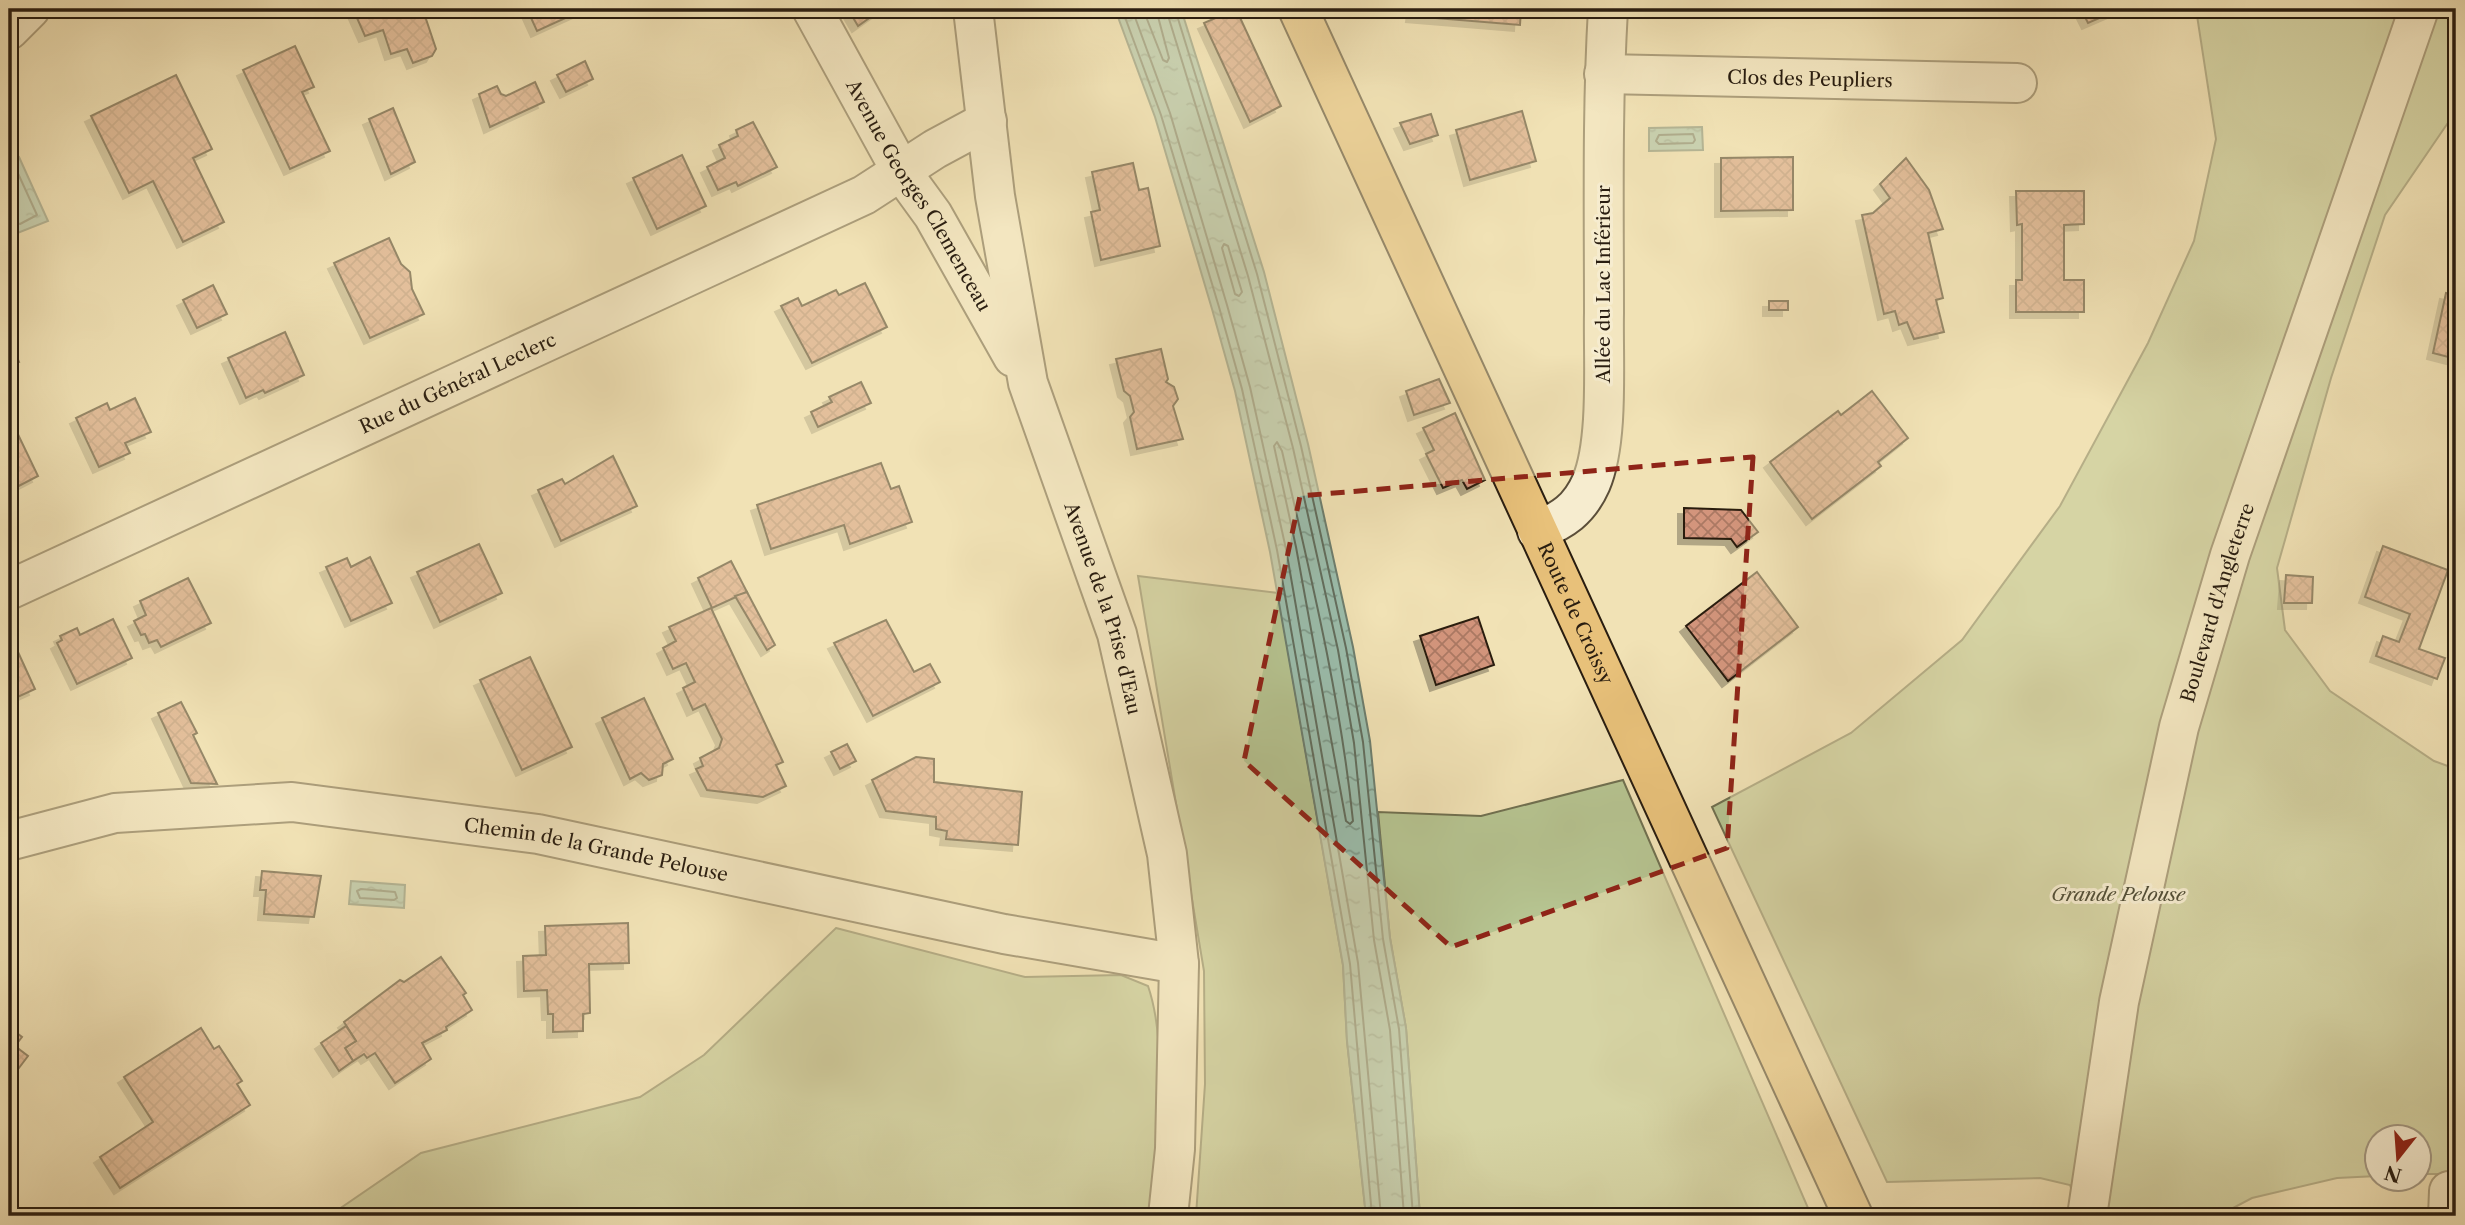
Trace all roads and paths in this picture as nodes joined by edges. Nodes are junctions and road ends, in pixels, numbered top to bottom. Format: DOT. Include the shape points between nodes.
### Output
graph roads {
  1 [pos="30,9"];
  2 [pos="812,9"];
  3 [pos="973,9"];
  4 [pos="1298,9"];
  5 [pos="1608,9"];
  6 [pos="2419,9"];
  7 [pos="9,30"];
  8 [pos="1604,74"];
  9 [pos="2017,83"];
  10 [pos="987,121"];
  11 [pos="901,171"];
  12 [pos="995,196"];
  13 [pos="933,215"];
  14 [pos="1028,383"];
  15 [pos="1537,531"];
  16 [pos="9,590"];
  17 [pos="9,841"];
  18 [pos="1179,964"];
  19 [pos="1168,1216"];
  20 [pos="1853,1216"];
  21 [pos="2088,1216"];
  1 -- 7 [label="street"];
  2 -- 11 [label="street, Avenue Georges Clemenceau"];
  3 -- 10 [label="street, Avenue de la Prise d'Eau"];
  4 -- 15 [label="main road, Route de Croissy"];
  5 -- 8 [label="street, Allée du Lac Inférieur"];
  6 -- 21 [label="street, Boulevard d'Angleterre" via="2230,555 2179,727 2119,1002"];
  8 -- 9 [label="street, Clos des Peupliers"];
  8 -- 15 [label="street, Allée du Lac Inférieur" via="1603,387 1598,456 1578,507"];
  10 -- 11 [label="street, Rue du Général Leclerc"];
  10 -- 12 [label="street, Avenue de la Prise d'Eau"];
  11 -- 13 [label="street, Avenue Georges Clemenceau"];
  11 -- 16 [label="street, Rue du Général Leclerc" via="851,201"];
  12 -- 13 [label="street" via="970,211"];
  12 -- 14 [label="street, Avenue de la Prise d'Eau"];
  13 -- 14 [label="street, Avenue Georges Clemenceau"];
  14 -- 18 [label="street, Avenue de la Prise d'Eau" via="1117,634 1167,854"];
  15 -- 20 [label="main road, Route de Croissy"];
  17 -- 18 [label="street, Chemin de la Grande Pelouse" via="115,813 292,802 538,834 1004,934"];
  18 -- 19 [label="street, Avenue de la Prise d'Eau" via="1175,1149"];
}
